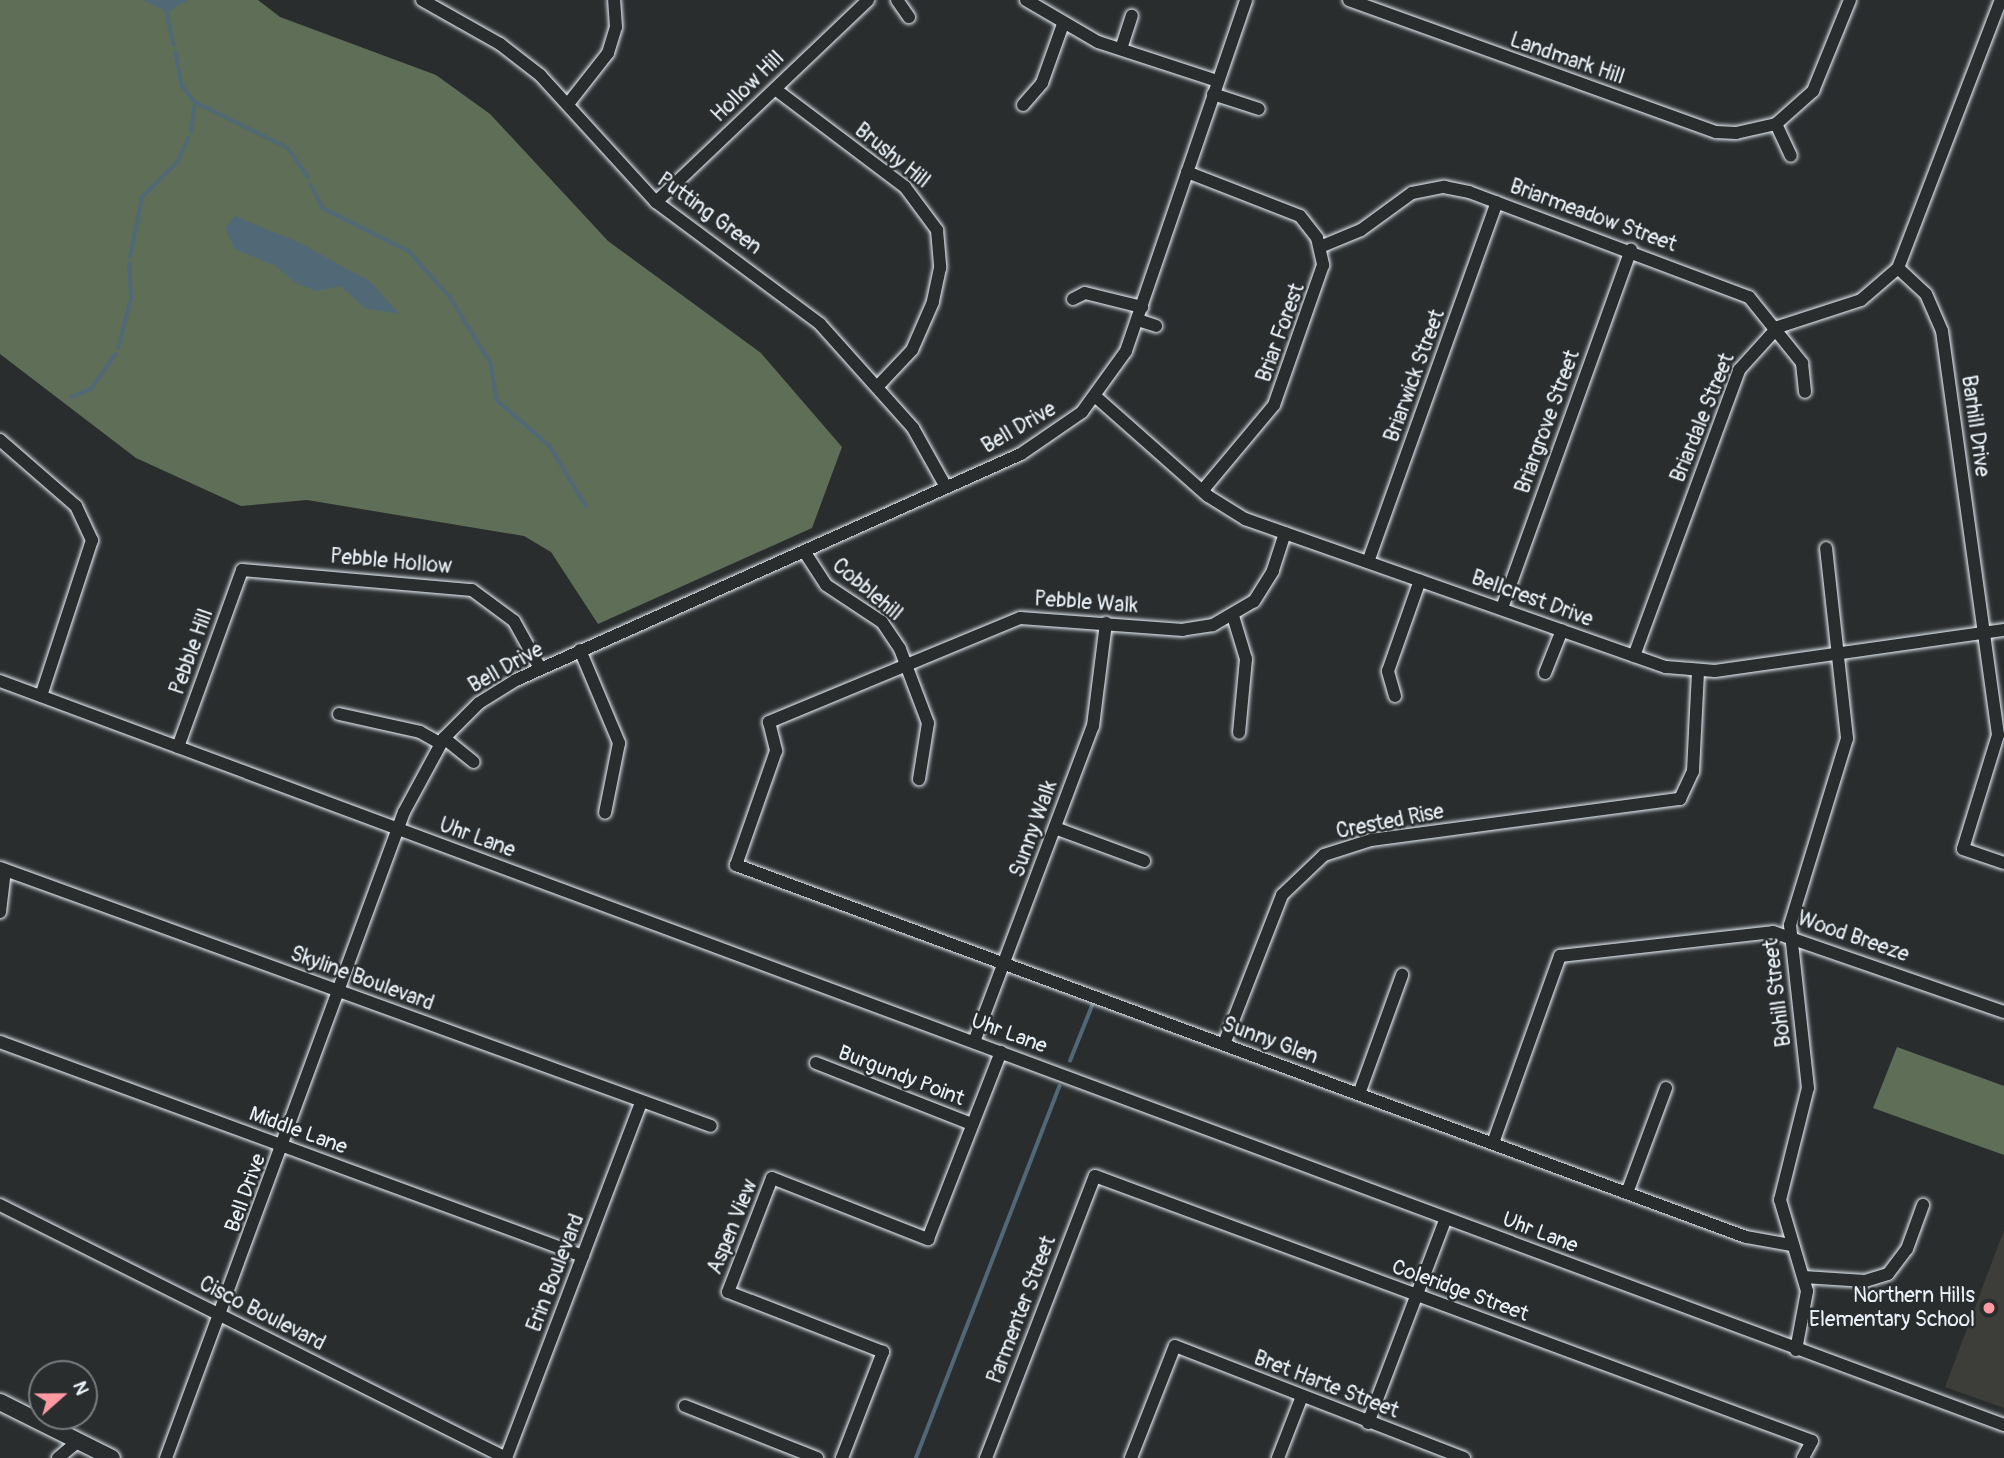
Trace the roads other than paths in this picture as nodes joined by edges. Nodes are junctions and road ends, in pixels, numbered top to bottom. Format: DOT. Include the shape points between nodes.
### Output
graph roads {
  1 [pos="422,0"];
  2 [pos="614,0"];
  3 [pos="868,0"];
  4 [pos="897,0"];
  5 [pos="1026,0"];
  6 [pos="1246,0"];
  7 [pos="1349,0"];
  8 [pos="1850,0"];
  9 [pos="2001,0"];
  10 [pos="1132,16"];
  11 [pos="909,17"];
  12 [pos="1063,24"];
  13 [pos="1121,49"];
  14 [pos="1215,88"];
  15 [pos="775,89"];
  16 [pos="568,104"];
  17 [pos="1023,105"];
  18 [pos="1259,109"];
  19 [pos="1776,124"];
  20 [pos="1791,156"];
  21 [pos="1187,172"];
  22 [pos="656,202"];
  23 [pos="1497,202"];
  24 [pos="1320,247"];
  25 [pos="1631,249"];
  26 [pos="1898,268"];
  27 [pos="1073,299"];
  28 [pos="1142,307"];
  29 [pos="1138,320"];
  30 [pos="1156,326"];
  31 [pos="1778,327"];
  32 [pos="878,386"];
  33 [pos="1805,392"];
  34 [pos="1096,397"];
  35 [pos="1,444"];
  36 [pos="946,487"];
  37 [pos="1203,491"];
  38 [pos="1285,533"];
  39 [pos="1826,548"];
  40 [pos="804,551"];
  41 [pos="1368,562"];
  42 [pos="242,570"];
  43 [pos="1420,580"];
  44 [pos="1502,608"];
  45 [pos="1233,616"];
  46 [pos="1106,622"];
  47 [pos="1562,630"];
  48 [pos="2004,630"];
  49 [pos="1984,632"];
  50 [pos="580,650"];
  51 [pos="1840,655"];
  52 [pos="1634,656"];
  53 [pos="906,662"];
  54 [pos="540,668"];
  55 [pos="1698,672"];
  56 [pos="1545,673"];
  57 [pos="0,681"];
  58 [pos="41,696"];
  59 [pos="1395,696"];
  60 [pos="339,714"];
  61 [pos="1239,733"];
  62 [pos="442,741"];
  63 [pos="178,747"];
  64 [pos="474,762"];
  65 [pos="919,779"];
  66 [pos="605,813"];
  67 [pos="1055,828"];
  68 [pos="398,830"];
  69 [pos="1144,860"];
  70 [pos="2004,863"];
  71 [pos="736,865"];
  72 [pos="2,869"];
  73 [pos="0,912"];
  74 [pos="1790,934"];
  75 [pos="1006,963"];
  76 [pos="1402,975"];
  77 [pos="340,991"];
  78 [pos="2004,1012"];
  79 [pos="0,1042"];
  80 [pos="974,1042"];
  81 [pos="1224,1044"];
  82 [pos="1001,1052"];
  83 [pos="817,1063"];
  84 [pos="1666,1088"];
  85 [pos="1359,1094"];
  86 [pos="641,1102"];
  87 [pos="972,1124"];
  88 [pos="710,1126"];
  89 [pos="1493,1143"];
  90 [pos="283,1147"];
  91 [pos="1095,1176"];
  92 [pos="1627,1193"];
  93 [pos="0,1205"];
  94 [pos="1923,1205"];
  95 [pos="1447,1218"];
  96 [pos="1791,1245"];
  97 [pos="583,1256"];
  98 [pos="1804,1277"];
  99 [pos="1417,1296"];
  100 [pos="222,1315"];
  101 [pos="1796,1350"];
  102 [pos="1302,1396"];
  103 [pos="0,1402"];
  104 [pos="685,1406"];
  105 [pos="1368,1423"];
  106 [pos="2004,1425"];
  107 [pos="78,1441"];
  108 [pos="58,1458"];
  109 [pos="77,1458"];
  110 [pos="112,1458"];
  111 [pos="166,1458"];
  112 [pos="506,1458"];
  113 [pos="817,1458"];
  114 [pos="842,1458"];
  115 [pos="986,1458"];
  116 [pos="1131,1458"];
  117 [pos="1278,1458"];
  118 [pos="1464,1458"];
  119 [pos="1803,1458"];
  1 -- 16 [label="street, Putting Green" via="500,44"];
  2 -- 16 [label="street" via="617,27 608,53"];
  3 -- 15 [label="street, Hollow Hill"];
  4 -- 11 [label="street"];
  5 -- 12 [label="street"];
  6 -- 14 [label="street, Bell Drive"];
  7 -- 19 [label="street, Landmark Hill" via="1716,132"];
  8 -- 19 [label="street" via="1813,91"];
  9 -- 26 [label="street, Briardale Street"];
  10 -- 13 [label="street"];
  12 -- 13 [label="street"];
  12 -- 17 [label="street" via="1042,83"];
  13 -- 14 [label="street"];
  14 -- 18 [label="street"];
  14 -- 21 [label="street, Bell Drive"];
  15 -- 22 [label="street, Hollow Hill"];
  15 -- 32 [label="street, Brushy Hill" via="905,187 937,230 940,268 933,302 912,350"];
  16 -- 22 [label="street, Putting Green"];
  19 -- 20 [label="street"];
  21 -- 24 [label="street" via="1282,205 1310,226"];
  21 -- 28 [label="street, Bell Drive"];
  22 -- 32 [label="street, Putting Green" via="792,301"];
  23 -- 24 [label="street, Briarmeadow Street" via="1461,190 1428,189"];
  23 -- 25 [label="street, Briarmeadow Street"];
  23 -- 41 [label="street, Briarwick Street"];
  24 -- 37 [label="street, Briar Forest" via="1320,282 1280,393"];
  25 -- 31 [label="street, Briarmeadow Street" via="1749,297"];
  25 -- 44 [label="street, Briargrove Street"];
  26 -- 31 [label="street, Briardale Street" via="1861,300"];
  26 -- 49 [label="street, Barhill Drive" via="1926,294 1942,331"];
  27 -- 28 [label="street" via="1085,293"];
  28 -- 29 [label="street, Bell Drive"];
  29 -- 30 [label="street"];
  29 -- 34 [label="street, Bell Drive"];
  31 -- 33 [label="street, Briarmeadow Street" via="1802,363"];
  31 -- 52 [label="street, Briardale Street" via="1739,370"];
  32 -- 36 [label="street, Putting Green" via="924,443"];
  34 -- 36 [label="street, Bell Drive" via="1043,442"];
  34 -- 37 [label="street, Bellcrest Drive"];
  35 -- 58 [label="street" via="82,513 92,540"];
  36 -- 40 [label="street, Bell Drive"];
  37 -- 38 [label="street, Bellcrest Drive" via="1233,513"];
  38 -- 41 [label="street, Bellcrest Drive"];
  38 -- 45 [label="street, Pebble Walk" via="1262,590"];
  39 -- 51 [label="street, Bohill Street"];
  40 -- 50 [label="street, Bell Drive"];
  40 -- 53 [label="street, Cobblehill" via="825,585 887,628"];
  41 -- 43 [label="street, Bellcrest Drive"];
  42 -- 54 [label="street, Pebble Hollow" via="472,590 513,621"];
  42 -- 63 [label="street, Pebble Hill"];
  43 -- 44 [label="street, Bellcrest Drive"];
  43 -- 59 [label="street" via="1390,663"];
  44 -- 47 [label="street, Bellcrest Drive"];
  45 -- 46 [label="street, Pebble Walk" via="1193,630"];
  45 -- 61 [label="street" via="1246,659"];
  46 -- 53 [label="street, Pebble Walk" via="1020,618"];
  46 -- 67 [label="street, Sunny Walk" via="1098,708"];
  47 -- 52 [label="street, Bellcrest Drive"];
  47 -- 56 [label="street"];
  48 -- 49 [label="street, Bellcrest Drive"];
  49 -- 51 [label="street, Bellcrest Drive"];
  49 -- 70 [label="street, Barhill Drive" via="1996,755 1964,849"];
  50 -- 54 [label="street, Bell Drive"];
  50 -- 66 [label="street" via="619,743"];
  51 -- 55 [label="street, Bellcrest Drive"];
  51 -- 74 [label="street, Bohill Street" via="1845,752 1796,894"];
  52 -- 55 [label="street, Bellcrest Drive"];
  53 -- 65 [label="street, Cobblehill" via="928,723"];
  53 -- 71 [label="street, Pebble Walk" via="769,722 776,751"];
  54 -- 62 [label="street, Bell Drive" via="479,703"];
  55 -- 81 [label="street, Crested Rise" via="1693,771 1680,799 1371,840 1324,855 1282,895"];
  57 -- 58 [label="street, Uhr Lane"];
  58 -- 63 [label="street, Uhr Lane"];
  60 -- 62 [label="street"];
  62 -- 64 [label="street"];
  62 -- 68 [label="street, Bell Drive"];
  63 -- 68 [label="street, Uhr Lane"];
  67 -- 69 [label="street"];
  67 -- 75 [label="street, Sunny Walk"];
  68 -- 77 [label="street, Bell Drive"];
  68 -- 80 [label="street, Uhr Lane"];
  71 -- 75 [label="street, Sunny Glen"];
  72 -- 73 [label="street"];
  72 -- 77 [label="street, Skyline Boulevard"];
  74 -- 78 [label="street, Wood Breeze"];
  74 -- 89 [label="street, Wood Breeze" via="1756,931 1560,956"];
  74 -- 96 [label="street, Bohill Street" via="1808,1088 1782,1180 1781,1210"];
  75 -- 80 [label="street, Sunny Walk"];
  75 -- 81 [label="street, Sunny Glen"];
  76 -- 85 [label="street"];
  77 -- 86 [label="street, Skyline Boulevard"];
  77 -- 90 [label="street, Bell Drive"];
  79 -- 90 [label="street, Middle Lane"];
  80 -- 82 [label="street, Uhr Lane"];
  81 -- 85 [label="street, Sunny Glen"];
  82 -- 87 [label="street, Aspen View"];
  82 -- 95 [label="street, Uhr Lane"];
  83 -- 87 [label="street, Burgundy Point"];
  84 -- 92 [label="street"];
  85 -- 89 [label="street, Sunny Glen"];
  86 -- 88 [label="street, Skyline Boulevard"];
  86 -- 97 [label="street, Erin Boulevard"];
  87 -- 114 [label="street, Aspen View" via="928,1239 772,1178 737,1266 728,1292 883,1352"];
  89 -- 92 [label="street, Sunny Glen"];
  90 -- 97 [label="street, Middle Lane"];
  90 -- 100 [label="street, Bell Drive"];
  91 -- 99 [label="street, Coleridge Street"];
  91 -- 115 [label="street, Parmenter Street"];
  92 -- 96 [label="street, Sunny Glen" via="1746,1237"];
  93 -- 100 [label="street, Cisco Boulevard"];
  94 -- 98 [label="street" via="1907,1249 1888,1274 1865,1281"];
  95 -- 99 [label="street"];
  95 -- 101 [label="street, Uhr Lane"];
  96 -- 98 [label="street, Bohill Street"];
  97 -- 112 [label="street, Erin Boulevard"];
  98 -- 101 [label="street, Bohill Street" via="1807,1312"];
  99 -- 105 [label="street"];
  99 -- 119 [label="street, Coleridge Street" via="1812,1441"];
  100 -- 111 [label="street, Bell Drive"];
  100 -- 112 [label="street, Cisco Boulevard"];
  101 -- 106 [label="street, Uhr Lane"];
  102 -- 105 [label="street, Bret Harte Street"];
  102 -- 116 [label="street, Bret Harte Street" via="1175,1346"];
  102 -- 117 [label="street"];
  103 -- 107 [label="main road"];
  104 -- 113 [label="street"];
  105 -- 118 [label="street, Bret Harte Street"];
  107 -- 108 [label="street"];
  107 -- 109 [label="street"];
  107 -- 110 [label="main road"];
}
